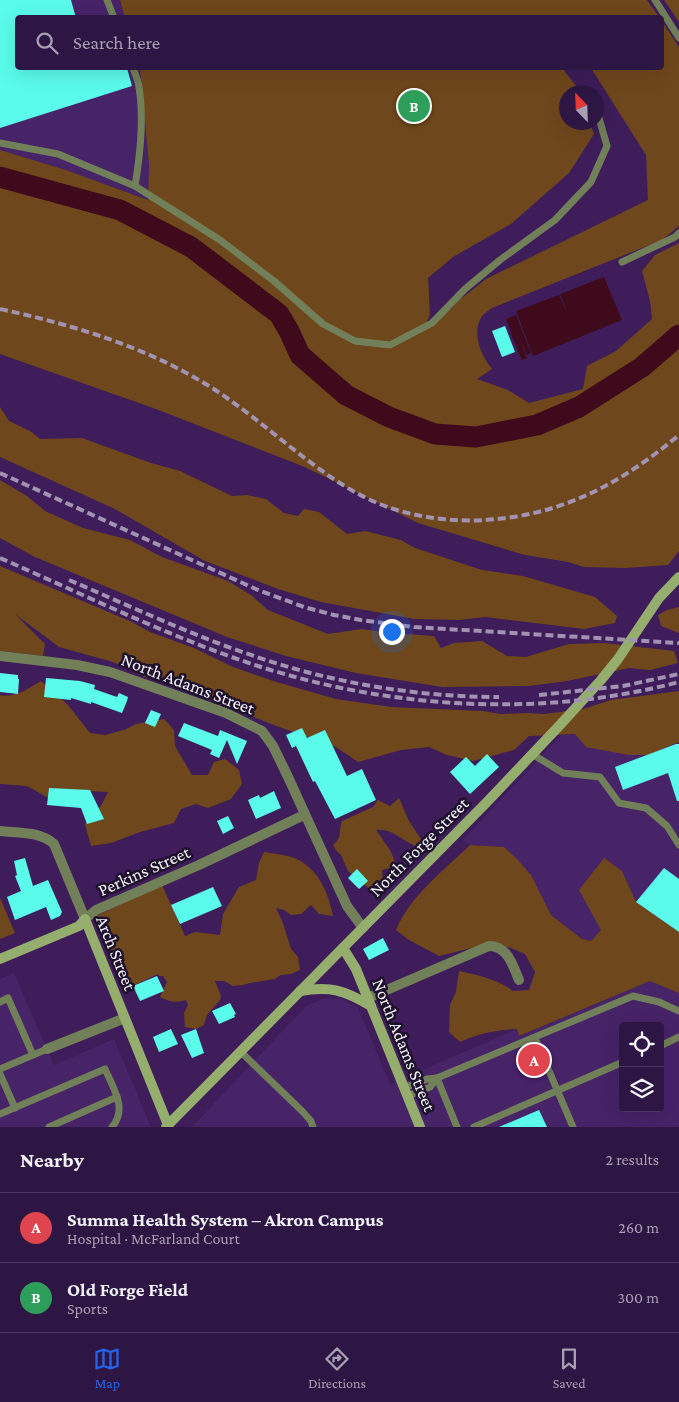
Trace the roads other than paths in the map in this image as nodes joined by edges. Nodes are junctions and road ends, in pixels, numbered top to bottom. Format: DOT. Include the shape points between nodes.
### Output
graph roads {
  1 [pos="107,0"];
  2 [pos="655,0"];
  3 [pos="113,15"];
  4 [pos="679,38"];
  5 [pos="135,70"];
  6 [pos="602,130"];
  7 [pos="0,143"];
  8 [pos="135,186"];
  9 [pos="679,233"];
  10 [pos="622,262"];
  11 [pos="679,577"];
  12 [pos="0,656"];
  13 [pos="532,754"];
  14 [pos="304,815"];
  15 [pos="0,831"];
  16 [pos="679,845"];
  17 [pos="85,920"];
  18 [pos="363,928"];
  19 [pos="343,948"];
  20 [pos="0,959"];
  21 [pos="519,980"];
  22 [pos="300,991"];
  23 [pos="0,1002"];
  24 [pos="369,1002"];
  25 [pos="679,1012"];
  26 [pos="125,1018"];
  27 [pos="535,1038"];
  28 [pos="679,1038"];
  29 [pos="664,1044"];
  30 [pos="47,1050"];
  31 [pos="241,1052"];
  32 [pos="33,1055"];
  33 [pos="619,1064"];
  34 [pos="0,1069"];
  35 [pos="0,1074"];
  36 [pos="437,1078"];
  37 [pos="557,1091"];
  38 [pos="406,1092"];
  39 [pos="117,1097"];
  40 [pos="15,1108"];
  41 [pos="0,1114"];
  42 [pos="167,1126"];
  43 [pos="49,1127"];
  44 [pos="112,1127"];
  45 [pos="313,1127"];
  46 [pos="420,1127"];
  47 [pos="457,1127"];
  48 [pos="474,1127"];
  49 [pos="573,1127"];
  1 -- 3 [label="lane"];
  2 -- 4 [label="lane"];
  5 -- 8 [label="lane" via="141,116"];
  6 -- 8 [label="lane" via="607,146 591,182 555,220 500,260 432,323 390,345 355,341 323,324 220,240"];
  7 -- 8 [label="lane" via="58,154"];
  9 -- 10 [label="lane"];
  11 -- 13 [label="street, North Forge Street" via="659,598 601,680"];
  12 -- 14 [label="street, North Adams Street" via="77,664 110,672 252,725 262,731 273,746"];
  13 -- 16 [label="lane" via="563,773 600,777 619,803 646,808 667,826"];
  13 -- 18 [label="street, North Forge Street"];
  14 -- 17 [label="street, Perkins Street" via="96,910"];
  14 -- 18 [label="street, North Adams Street" via="347,906"];
  15 -- 17 [label="street, Arch Street" via="38,835 54,844"];
  17 -- 20 [label="street, Perkins Street" via="78,926"];
  17 -- 26 [label="street, Arch Street"];
  18 -- 19 [label="street, North Forge Street"];
  19 -- 22 [label="street, North Forge Street"];
  19 -- 24 [label="street, North Adams Street" via="356,969"];
  21 -- 24 [label="street" via="504,951 489,946"];
  22 -- 24 [label="street" via="332,989"];
  22 -- 31 [label="street, North Forge Street"];
  23 -- 32 [label="lane" via="8,998"];
  24 -- 38 [label="street, North Adams Street"];
  25 -- 27 [label="lane" via="659,1002 633,996"];
  26 -- 30 [label="street"];
  26 -- 42 [label="street, Arch Street"];
  27 -- 36 [label="lane"];
  27 -- 37 [label="lane"];
  28 -- 29 [label="lane"];
  30 -- 32 [label="lane"];
  31 -- 42 [label="street, North Forge Street"];
  31 -- 45 [label="lane" via="302,1111"];
  32 -- 34 [label="lane"];
  33 -- 37 [label="lane"];
  35 -- 40 [label="lane"];
  36 -- 38 [label="lane" via="430,1086"];
  36 -- 47 [label="lane"];
  37 -- 48 [label="lane"];
  37 -- 49 [label="lane"];
  38 -- 46 [label="street, North Adams Street"];
  39 -- 40 [label="lane" via="105,1069"];
  39 -- 43 [label="lane"];
  39 -- 44 [label="lane" via="119,1115"];
  40 -- 41 [label="lane"];
}
